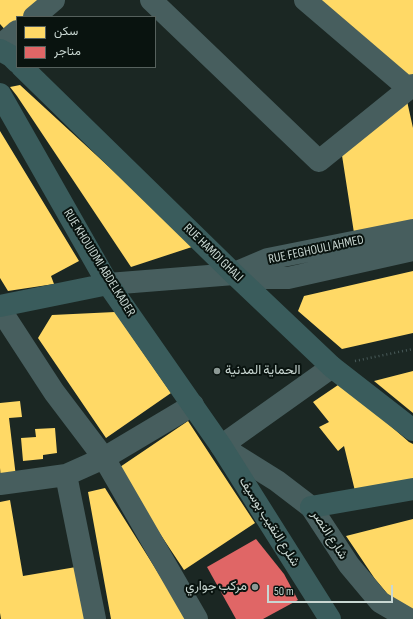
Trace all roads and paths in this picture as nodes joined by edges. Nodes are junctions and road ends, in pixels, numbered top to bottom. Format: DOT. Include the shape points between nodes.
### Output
graph roads {
  1 [pos="54,0"];
  2 [pos="150,0"];
  3 [pos="305,0"];
  4 [pos="35,16"];
  5 [pos="16,32"];
  6 [pos="0,46"];
  7 [pos="0,50"];
  8 [pos="16,61"];
  9 [pos="23,68"];
  10 [pos="411,87"];
  11 [pos="0,94"];
  12 [pos="413,230"];
  13 [pos="413,250"];
  14 [pos="234,274"];
  15 [pos="108,284"];
  16 [pos="0,306"];
  17 [pos="0,309"];
  18 [pos="413,349"];
  19 [pos="332,366"];
  20 [pos="193,405"];
  21 [pos="413,430"];
  22 [pos="221,446"];
  23 [pos="104,458"];
  24 [pos="66,475"];
  25 [pos="0,484"];
  26 [pos="413,489"];
  27 [pos="311,507"];
  28 [pos="95,619"];
  29 [pos="197,619"];
  30 [pos="330,619"];
  31 [pos="409,619"];
  1 -- 4 [label="street"];
  2 -- 10 [label="street" via="319,160"];
  3 -- 10 [label="street"];
  5 -- 6 [label="street"];
  7 -- 8 [label="main road"];
  9 -- 14 [label="main road, RUE HAMDI GHALI"];
  11 -- 15 [label="main road, RUE KHOUIDMI ABDELKADER"];
  12 -- 14 [label="street, RUE FEGHOULI AHMED" via="268,259"];
  13 -- 14 [label="street, RUE FEGHOULI AHMED" via="288,278"];
  14 -- 15 [label="street"];
  14 -- 19 [label="main road, RUE HAMDI GHALI"];
  15 -- 16 [label="main road"];
  15 -- 20 [label="main road, RUE KHOUIDMI ABDELKADER"];
  17 -- 23 [label="street" via="54,392"];
  18 -- 19 [label="path"];
  19 -- 21 [label="main road, RUE HAMDI GHALI"];
  19 -- 22 [label="street"];
  20 -- 22 [label="main road, RUE KHOUIDMI ABDELKADER"];
  20 -- 23 [label="street"];
  22 -- 27 [label="street, شارع النصر" via="277,481"];
  22 -- 30 [label="main road, شلرع النقيب بوسيف"];
  23 -- 24 [label="street"];
  23 -- 29 [label="street"];
  24 -- 25 [label="street"];
  24 -- 28 [label="street"];
  26 -- 27 [label="main road"];
  27 -- 31 [label="street, شارع النصر" via="349,565 380,602"];
}
